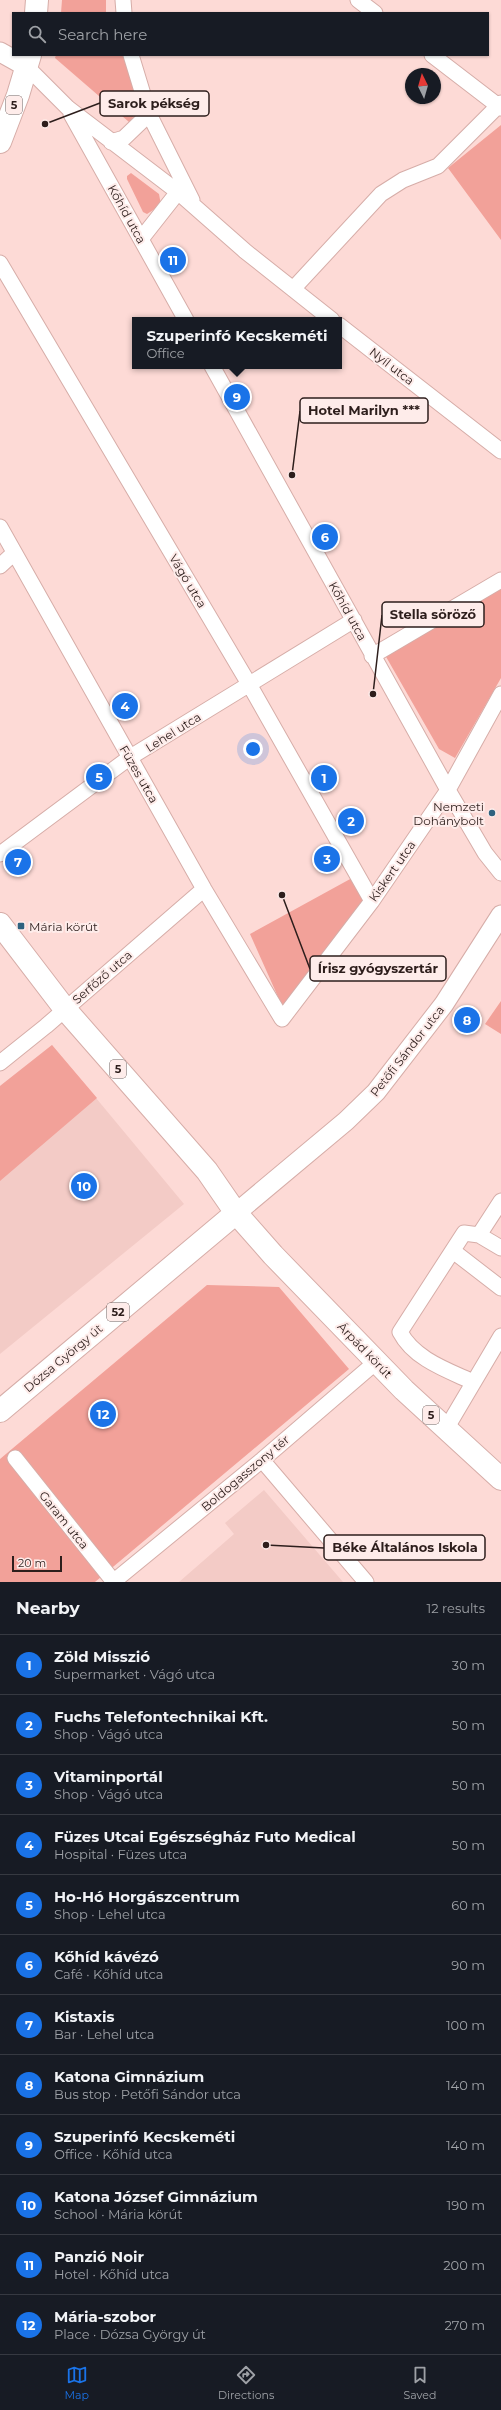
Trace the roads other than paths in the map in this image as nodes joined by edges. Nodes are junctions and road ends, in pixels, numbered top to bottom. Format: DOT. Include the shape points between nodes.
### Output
graph roads {
  1 [pos="37,0"];
  2 [pos="123,0"];
  3 [pos="358,0"];
  4 [pos="36,12"];
  5 [pos="124,12"];
  6 [pos="374,12"];
  7 [pos="0,52"];
  8 [pos="12,56"];
  9 [pos="12,56"];
  10 [pos="131,56"];
  11 [pos="433,56"];
  12 [pos="28,61"];
  13 [pos="500,105"];
  14 [pos="68,108"];
  15 [pos="149,114"];
  16 [pos="0,142"];
  17 [pos="111,142"];
  18 [pos="178,192"];
  19 [pos="197,210"];
  20 [pos="141,239"];
  21 [pos="0,263"];
  22 [pos="293,289"];
  23 [pos="184,317"];
  24 [pos="328,317"];
  25 [pos="342,327"];
  26 [pos="214,369"];
  27 [pos="501,451"];
  28 [pos="0,527"];
  29 [pos="14,553"];
  30 [pos="0,566"];
  31 [pos="501,580"];
  32 [pos="354,620"];
  33 [pos="372,656"];
  34 [pos="249,684"];
  35 [pos="501,694"];
  36 [pos="130,758"];
  37 [pos="448,790"];
  38 [pos="0,854"];
  39 [pos="501,873"];
  40 [pos="204,889"];
  41 [pos="372,901"];
  42 [pos="501,915"];
  43 [pos="0,924"];
  44 [pos="65,1009"];
  45 [pos="282,1019"];
  46 [pos="0,1063"];
  47 [pos="501,1201"];
  48 [pos="236,1213"];
  49 [pos="479,1235"];
  50 [pos="501,1248"];
  51 [pos="452,1250"];
  52 [pos="501,1288"];
  53 [pos="501,1336"];
  54 [pos="376,1362"];
  55 [pos="473,1382"];
  56 [pos="0,1411"];
  57 [pos="446,1429"];
  58 [pos="15,1458"];
  59 [pos="262,1460"];
  60 [pos="501,1479"];
  61 [pos="113,1582"];
  62 [pos="366,1582"];
  1 -- 4 [label="main road"];
  2 -- 5 [label="street"];
  3 -- 6 [label="street"];
  7 -- 9 [label="street"];
  8 -- 12 [label="street"];
  10 -- 15 [label="street"];
  11 -- 13 [label="street"];
  12 -- 14 [label="street"];
  12 -- 16 [label="main road, 5"];
  13 -- 22 [label="street" via="438,166 403,180 381,194"];
  14 -- 17 [label="street"];
  14 -- 20 [label="street, Kőhíd utca"];
  15 -- 17 [label="street" via="124,138"];
  15 -- 19 [label="street"];
  17 -- 18 [label="street"];
  18 -- 19 [label="street"];
  18 -- 20 [label="street"];
  19 -- 22 [label="street"];
  20 -- 23 [label="street, Kőhíd utca"];
  21 -- 34 [label="street, Vágó utca"];
  22 -- 24 [label="street"];
  25 -- 27 [label="street, Nyíl utca"];
  26 -- 32 [label="street, Kőhíd utca"];
  28 -- 29 [label="street, Füzes utca"];
  29 -- 30 [label="street"];
  29 -- 36 [label="street, Füzes utca"];
  31 -- 33 [label="street"];
  32 -- 33 [label="street, Kőhíd utca"];
  32 -- 34 [label="street, Lehel utca"];
  33 -- 37 [label="street, Kőhíd utca"];
  34 -- 36 [label="street, Lehel utca"];
  34 -- 41 [label="street, Vágó utca"];
  35 -- 37 [label="street, Kiskert utca"];
  36 -- 38 [label="street, Lehel utca"];
  36 -- 40 [label="street, Füzes utca"];
  37 -- 39 [label="street, Kőhíd utca" via="485,852"];
  37 -- 41 [label="street, Kiskert utca"];
  40 -- 44 [label="street, Serfőző utca"];
  40 -- 45 [label="street, Füzes utca"];
  41 -- 45 [label="street, Kiskert utca"];
  42 -- 48 [label="street, Petőfi Sándor utca" via="444,1004 376,1092 346,1121"];
  43 -- 44 [label="main road, 5"];
  44 -- 46 [label="street, Serfőző utca"];
  44 -- 48 [label="main road, 5" via="212,1177"];
  47 -- 49 [label="street"];
  48 -- 54 [label="main road, Árpád körút / 5"];
  48 -- 56 [label="main road, Dózsa György út / 52"];
  49 -- 50 [label="street"];
  49 -- 51 [label="street" via="464,1233"];
  51 -- 52 [label="street"];
  51 -- 55 [label="street" via="400,1332 405,1341 421,1356"];
  53 -- 55 [label="street"];
  54 -- 57 [label="main road, Árpád körút / 5"];
  54 -- 59 [label="street, Boldogasszony tér"];
  55 -- 57 [label="street"];
  57 -- 60 [label="main road, Árpád körút / 5"];
  58 -- 61 [label="street, Garam utca"];
  59 -- 61 [label="street, Boldogasszony tér"];
  59 -- 62 [label="street"];
}
